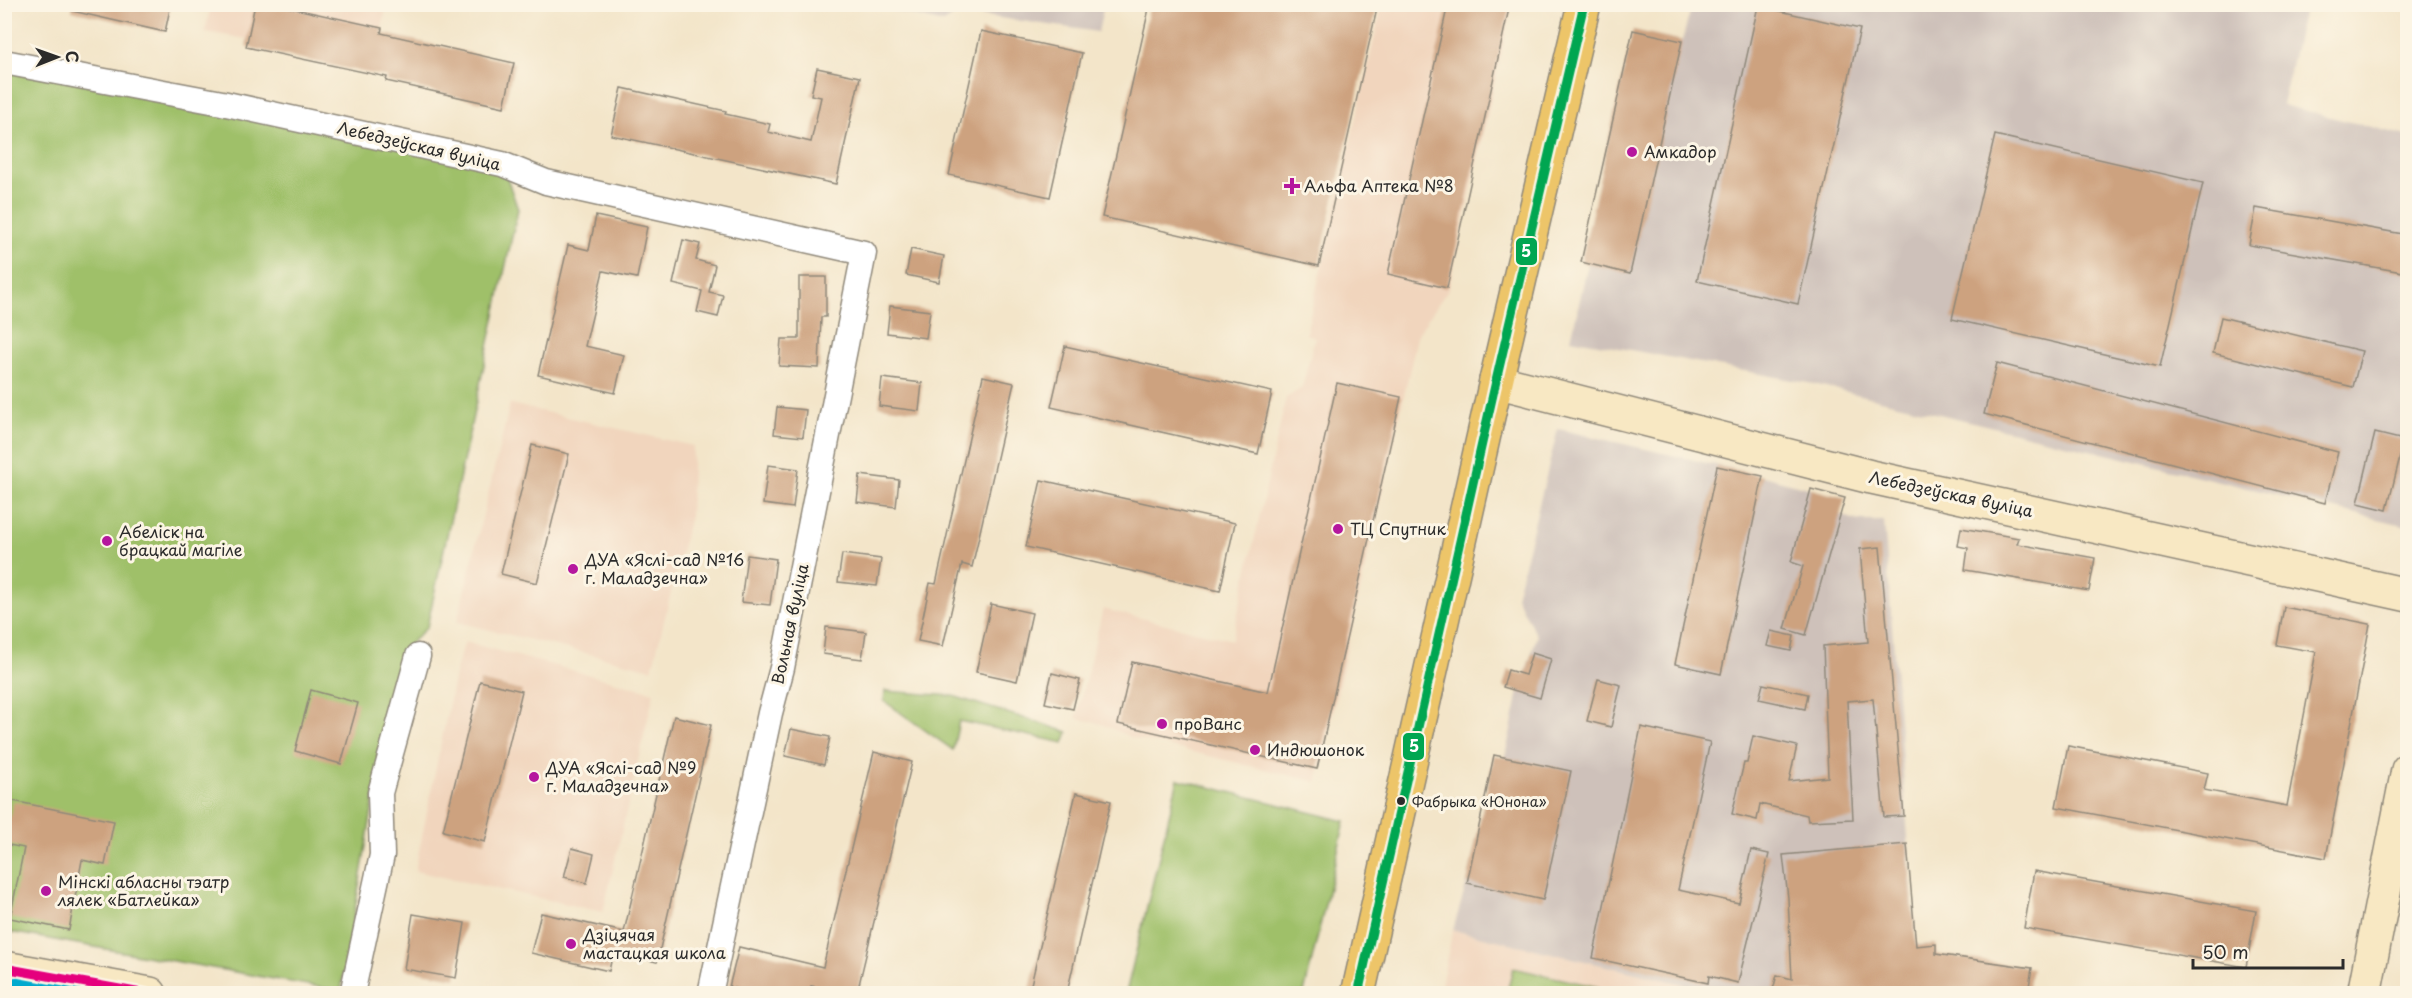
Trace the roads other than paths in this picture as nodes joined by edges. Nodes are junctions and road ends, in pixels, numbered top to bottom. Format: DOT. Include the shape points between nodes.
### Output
graph roads {
  1 [pos="1584,4"];
  2 [pos="4,62"];
  3 [pos="864,253"];
  4 [pos="1496,381"];
  5 [pos="2408,595"];
  6 [pos="418,656"];
  7 [pos="2408,770"];
  8 [pos="4,968"];
  9 [pos="68,986"];
  10 [pos="150,993"];
  11 [pos="352,993"];
  12 [pos="710,993"];
  13 [pos="1358,993"];
  14 [pos="2364,993"];
  1 -- 4 [label="main road"];
  2 -- 3 [label="street, Лебедзеўская вуліца" via="211,100 502,164 546,182"];
  3 -- 12 [label="street, Вольная вуліца" via="782,668"];
  4 -- 5 [label="main road, Лебедзеўская вуліца" via="1871,477"];
  4 -- 13 [label="main road"];
  6 -- 11 [label="street" via="380,793 382,855"];
  7 -- 14 [label="main road"];
  8 -- 9 [label="main road"];
  9 -- 10 [label="main road"];
}
